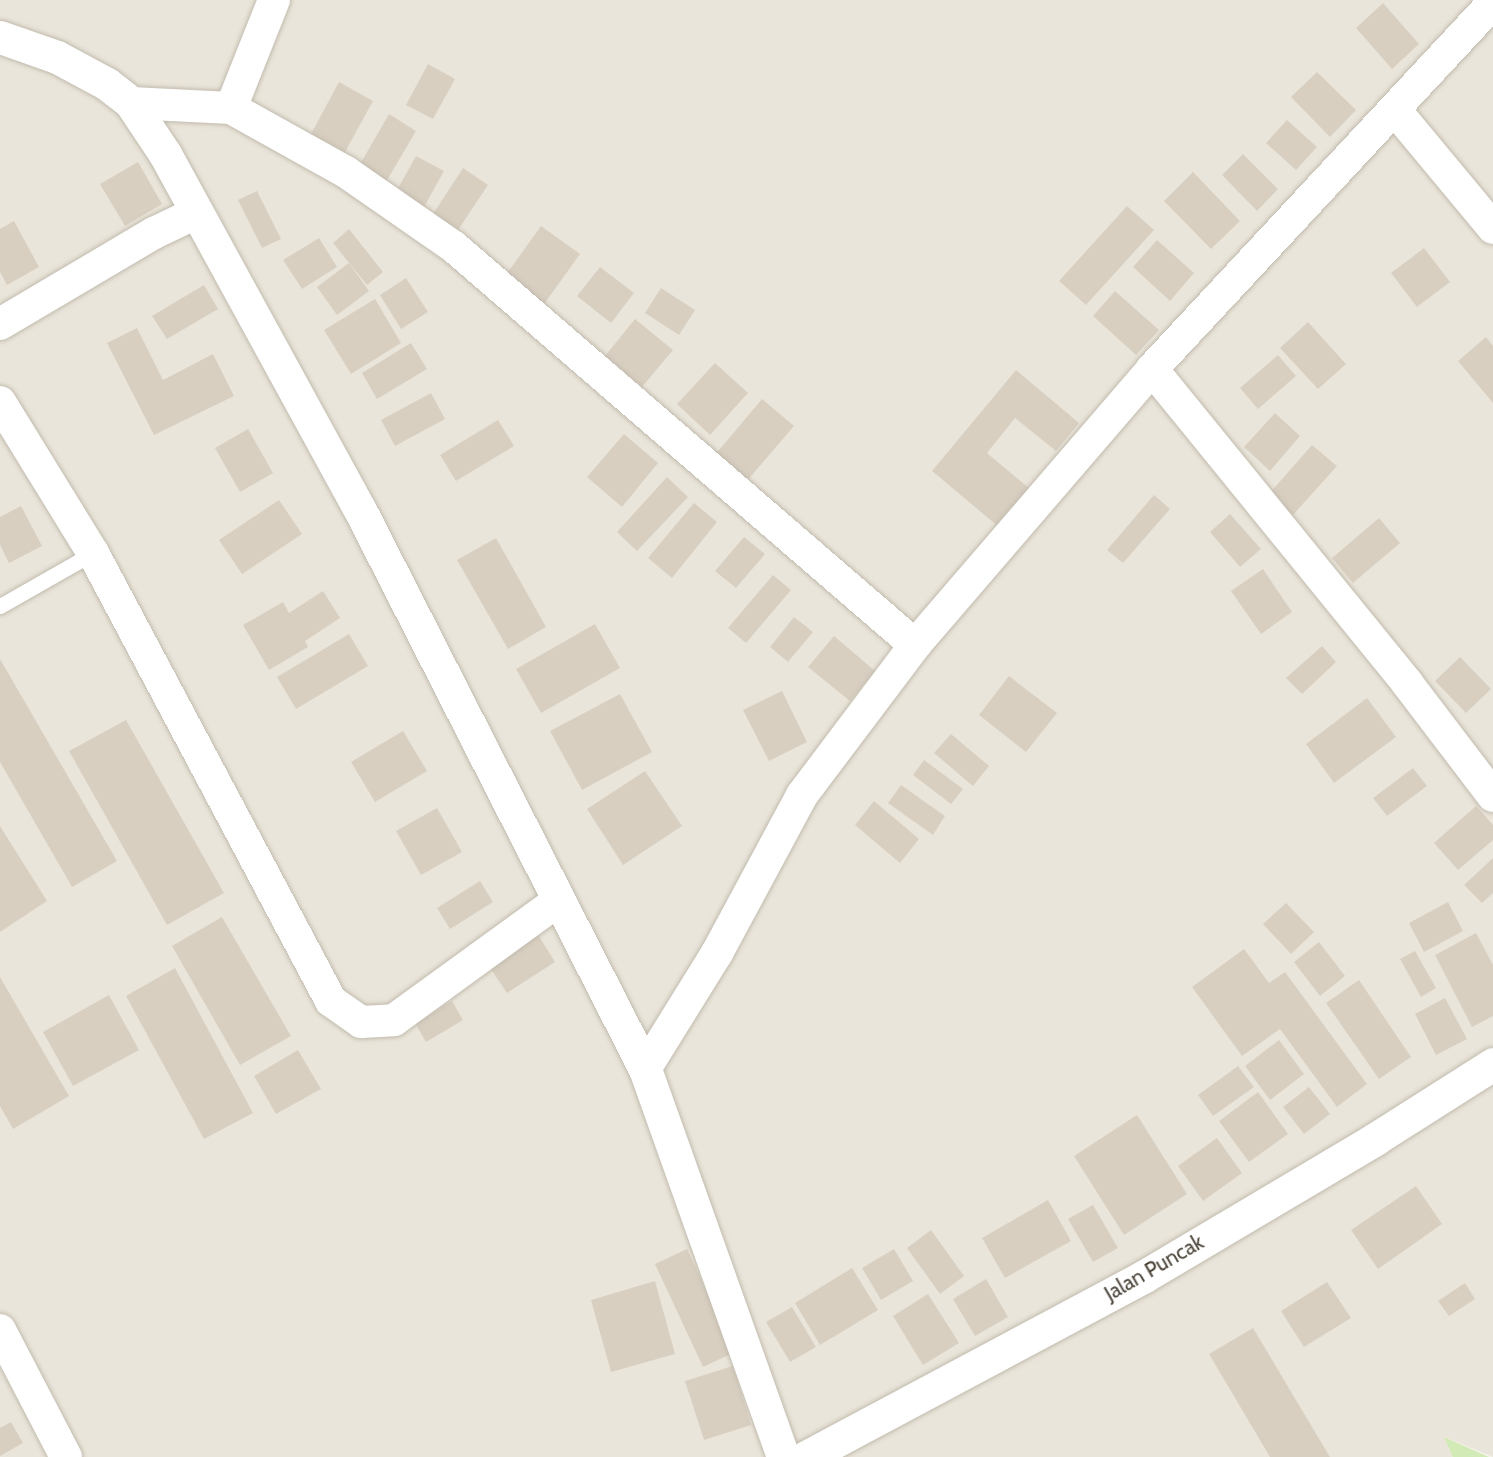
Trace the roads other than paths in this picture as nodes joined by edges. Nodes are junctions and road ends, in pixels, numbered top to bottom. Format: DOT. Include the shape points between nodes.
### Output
graph roads {
  1 [pos="274,0"];
  2 [pos="1493,3"];
  3 [pos="0,37"];
  4 [pos="131,103"];
  5 [pos="231,108"];
  6 [pos="1396,111"];
  7 [pos="196,213"];
  8 [pos="1493,228"];
  9 [pos="0,324"];
  10 [pos="1152,369"];
  11 [pos="0,402"];
  12 [pos="93,553"];
  13 [pos="0,606"];
  14 [pos="915,645"];
  15 [pos="1493,796"];
  16 [pos="559,900"];
  17 [pos="1493,1064"];
  18 [pos="645,1069"];
  19 [pos="0,1330"];
  20 [pos="66,1457"];
  21 [pos="783,1457"];
  22 [pos="806,1457"];
  1 -- 5 [label="street"];
  2 -- 6 [label="street"];
  3 -- 4 [label="street" via="78,68"];
  4 -- 5 [label="street"];
  4 -- 7 [label="street" via="165,154"];
  5 -- 14 [label="street" via="346,172 454,248"];
  6 -- 8 [label="street"];
  6 -- 10 [label="street"];
  7 -- 9 [label="street" via="154,233"];
  7 -- 16 [label="street" via="360,510"];
  10 -- 14 [label="street"];
  10 -- 15 [label="street" via="1407,683"];
  11 -- 12 [label="street"];
  12 -- 13 [label="lane"];
  12 -- 16 [label="street" via="331,1001 361,1022 394,1020"];
  14 -- 18 [label="street" via="802,795 712,962"];
  16 -- 18 [label="street"];
  17 -- 22 [label="street, Jalan Puncak" via="1143,1277"];
  18 -- 21 [label="street"];
  19 -- 20 [label="street"];
}
